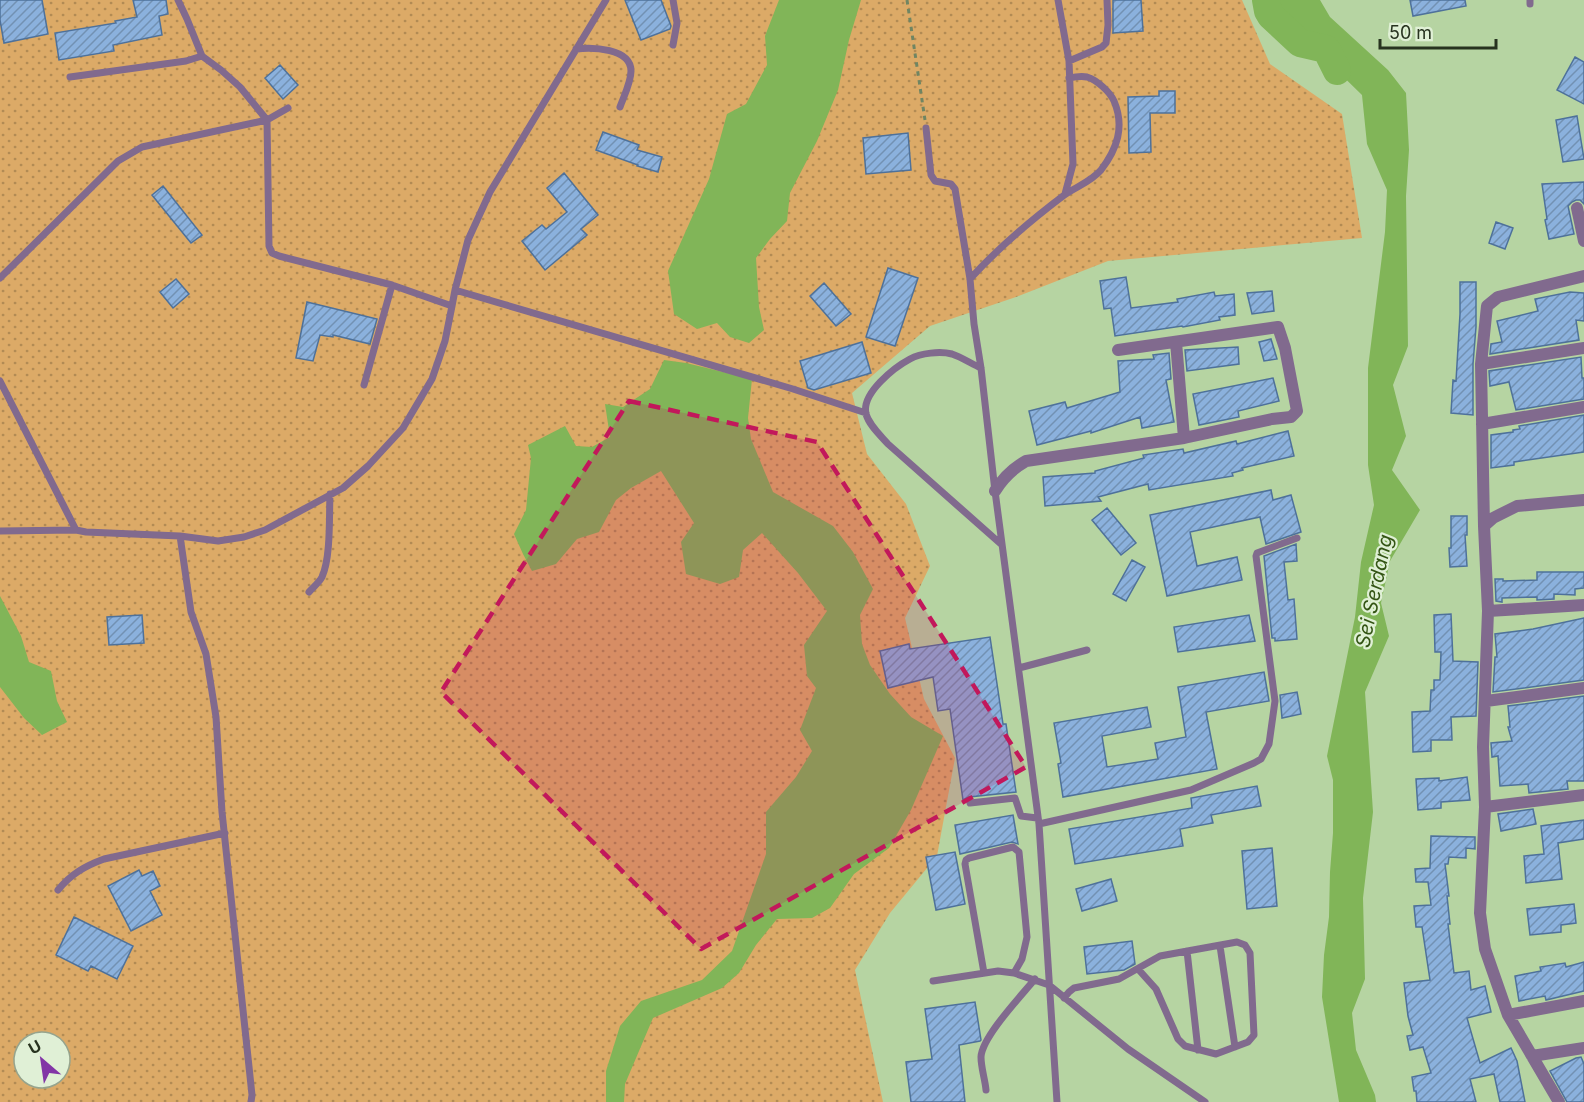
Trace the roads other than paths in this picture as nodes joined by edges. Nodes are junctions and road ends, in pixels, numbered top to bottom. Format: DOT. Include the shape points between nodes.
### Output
graph roads {
  1 [pos="178,0"];
  2 [pos="606,0"];
  3 [pos="673,0"];
  4 [pos="1058,0"];
  5 [pos="1107,0"];
  6 [pos="673,45"];
  7 [pos="576,49"];
  8 [pos="202,56"];
  9 [pos="1069,60"];
  10 [pos="70,78"];
  11 [pos="1069,78"];
  12 [pos="620,107"];
  13 [pos="288,108"];
  14 [pos="267,120"];
  15 [pos="926,128"];
  16 [pos="1065,194"];
  17 [pos="1577,208"];
  18 [pos="1584,241"];
  19 [pos="1584,276"];
  20 [pos="0,278"];
  21 [pos="970,279"];
  22 [pos="392,285"];
  23 [pos="455,290"];
  24 [pos="452,306"];
  25 [pos="1176,342"];
  26 [pos="1584,348"];
  27 [pos="1118,350"];
  28 [pos="1481,364"];
  29 [pos="981,369"];
  30 [pos="0,381"];
  31 [pos="364,385"];
  32 [pos="1584,407"];
  33 [pos="866,413"];
  34 [pos="1482,424"];
  35 [pos="1184,438"];
  36 [pos="995,491"];
  37 [pos="330,494"];
  38 [pos="1584,500"];
  39 [pos="1484,526"];
  40 [pos="76,530"];
  41 [pos="0,531"];
  42 [pos="180,536"];
  43 [pos="1298,538"];
  44 [pos="1002,545"];
  45 [pos="309,592"];
  46 [pos="1584,605"];
  47 [pos="1488,611"];
  48 [pos="1087,650"];
  49 [pos="1019,668"];
  50 [pos="1584,688"];
  51 [pos="1486,700"];
  52 [pos="1584,795"];
  53 [pos="970,803"];
  54 [pos="1485,807"];
  55 [pos="1038,821"];
  56 [pos="225,833"];
  57 [pos="58,890"];
  58 [pos="1220,946"];
  59 [pos="1187,951"];
  60 [pos="1138,969"];
  61 [pos="984,973"];
  62 [pos="1014,973"];
  63 [pos="1035,979"];
  64 [pos="933,981"];
  65 [pos="1049,985"];
  66 [pos="1064,998"];
  67 [pos="1584,1001"];
  68 [pos="1508,1015"];
  69 [pos="1235,1047"];
  70 [pos="1584,1048"];
  71 [pos="1198,1050"];
  72 [pos="1532,1056"];
  73 [pos="986,1090"];
  74 [pos="251,1102"];
  75 [pos="1057,1102"];
  76 [pos="1205,1102"];
  77 [pos="1559,1102"];
  1 -- 8 [label="lane"];
  2 -- 7 [label="lane"];
  3 -- 6 [label="lane" via="677,23"];
  4 -- 9 [label="lane"];
  5 -- 9 [label="lane" via="1106,43"];
  7 -- 12 [label="lane" via="600,48 629,60 631,75"];
  7 -- 23 [label="lane" via="484,202 468,240"];
  8 -- 10 [label="lane"];
  8 -- 14 [label="lane" via="240,87"];
  9 -- 11 [label="lane"];
  11 -- 16 [label="lane" via="1073,164"];
  11 -- 16 [label="lane" via="1088,77 1102,86 1113,98 1119,129 1116,146 1100,171"];
  13 -- 14 [label="lane"];
  14 -- 20 [label="lane" via="133,151 118,160"];
  14 -- 22 [label="lane" via="272,253"];
  15 -- 21 [label="lane" via="931,175 935,181 951,184 955,189"];
  16 -- 21 [label="lane" via="991,255"];
  17 -- 18 [label="street"];
  19 -- 28 [label="street" via="1490,302"];
  21 -- 29 [label="lane"];
  22 -- 24 [label="lane"];
  22 -- 31 [label="lane"];
  23 -- 24 [label="lane"];
  23 -- 33 [label="lane"];
  24 -- 37 [label="lane" via="432,379 403,428 368,466"];
  25 -- 27 [label="street"];
  25 -- 35 [label="street"];
  25 -- 35 [label="street" via="1278,327 1297,405 1291,417"];
  26 -- 28 [label="street"];
  28 -- 34 [label="street"];
  29 -- 33 [label="lane" via="951,354 912,358 874,388"];
  29 -- 36 [label="lane"];
  30 -- 40 [label="lane"];
  32 -- 34 [label="street"];
  33 -- 44 [label="lane" via="888,444"];
  34 -- 39 [label="street"];
  35 -- 36 [label="street" via="1026,461 1011,471"];
  36 -- 44 [label="lane"];
  37 -- 42 [label="lane" via="265,530 244,537 218,540"];
  37 -- 45 [label="lane" via="325,565"];
  38 -- 39 [label="street" via="1517,506"];
  39 -- 47 [label="street"];
  40 -- 41 [label="lane"];
  40 -- 42 [label="lane"];
  42 -- 56 [label="lane" via="191,612 206,654"];
  43 -- 55 [label="lane" via="1256,556 1275,701 1269,744 1261,759 1191,790"];
  44 -- 49 [label="lane"];
  46 -- 47 [label="street"];
  47 -- 51 [label="street"];
  48 -- 49 [label="lane"];
  49 -- 55 [label="lane"];
  50 -- 51 [label="street"];
  51 -- 54 [label="street"];
  52 -- 54 [label="street"];
  53 -- 55 [label="lane" via="1016,798 1021,816"];
  54 -- 68 [label="street" via="1479,913 1485,949"];
  55 -- 65 [label="lane"];
  56 -- 57 [label="lane" via="104,859 75,873"];
  56 -- 74 [label="lane"];
  58 -- 59 [label="lane"];
  58 -- 69 [label="lane"];
  58 -- 69 [label="lane" via="1237,942 1250,953 1254,1035"];
  59 -- 60 [label="lane" via="1160,956"];
  59 -- 71 [label="lane"];
  60 -- 66 [label="lane" via="1119,979 1074,988"];
  60 -- 71 [label="lane" via="1156,989 1178,1039"];
  61 -- 62 [label="lane"];
  61 -- 62 [label="lane" via="965,864 969,858 1013,848 1019,852 1027,937"];
  61 -- 64 [label="lane"];
  62 -- 63 [label="lane"];
  63 -- 65 [label="lane"];
  63 -- 73 [label="lane" via="985,1044 981,1055"];
  65 -- 66 [label="lane"];
  65 -- 75 [label="lane"];
  66 -- 76 [label="lane" via="1128,1049"];
  67 -- 68 [label="street"];
  68 -- 72 [label="street"];
  69 -- 71 [label="lane" via="1216,1054"];
  70 -- 72 [label="street"];
  72 -- 77 [label="street"];
}
